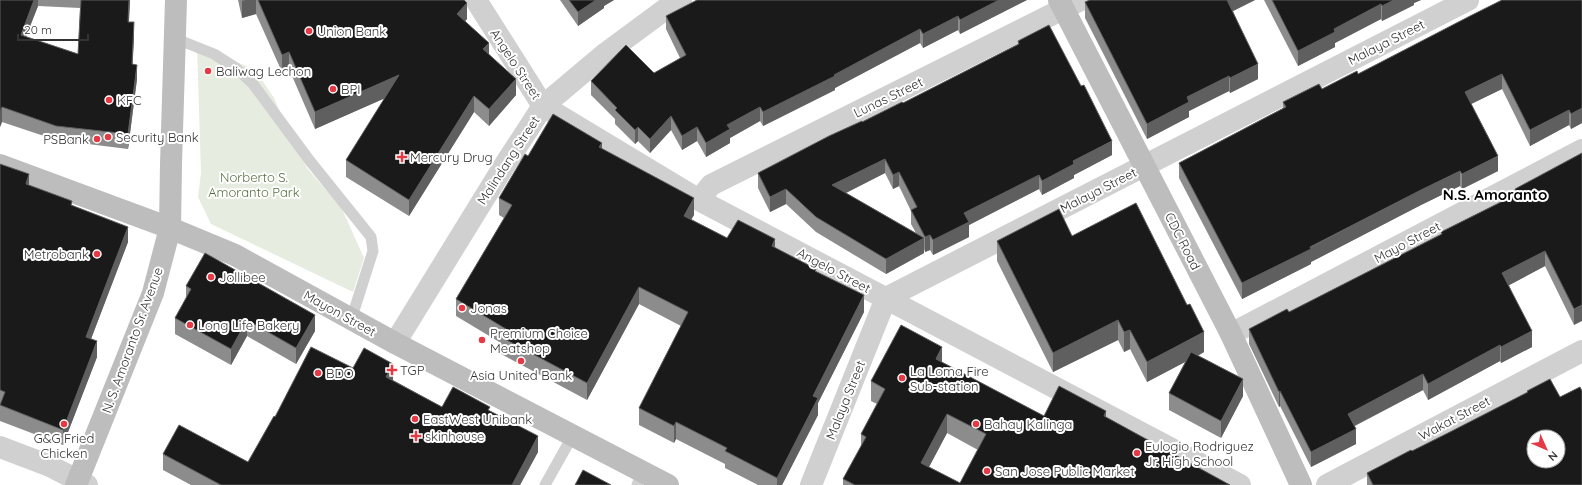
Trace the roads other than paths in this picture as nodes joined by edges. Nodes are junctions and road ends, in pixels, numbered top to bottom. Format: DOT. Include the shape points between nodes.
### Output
graph roads {
  1 [pos="176,0"];
  2 [pos="476,0"];
  3 [pos="681,0"];
  4 [pos="1468,0"];
  5 [pos="1068,3"];
  6 [pos="174,38"];
  7 [pos="543,106"];
  8 [pos="1582,150"];
  9 [pos="0,165"];
  10 [pos="1145,166"];
  11 [pos="699,200"];
  12 [pos="170,228"];
  13 [pos="886,298"];
  14 [pos="351,320"];
  15 [pos="1231,334"];
  16 [pos="395,342"];
  17 [pos="1582,351"];
  18 [pos="572,435"];
  19 [pos="0,447"];
  20 [pos="639,478"];
  21 [pos="81,483"];
  22 [pos="545,485"];
  23 [pos="668,485"];
  24 [pos="810,485"];
  25 [pos="1240,485"];
  26 [pos="1301,485"];
  27 [pos="1327,485"];
  1 -- 6 [label="street, N. S. Amoranto Sr. Avenue"];
  2 -- 7 [label="street, Angelo Street"];
  3 -- 7 [label="street, Malindang Street" via="606,53"];
  4 -- 10 [label="street, Malaya Street"];
  5 -- 10 [label="street, CDC Road"];
  5 -- 11 [label="street, Lunas Street" via="711,185"];
  6 -- 12 [label="street, N. S. Amoranto Sr. Avenue"];
  6 -- 14 [label="lane" via="214,54 236,68 253,84 310,162 371,237 373,251"];
  7 -- 11 [label="street, Angelo Street"];
  7 -- 16 [label="street, Malindang Street"];
  8 -- 15 [label="street, Mayo Street"];
  9 -- 12 [label="street, Mayon Street"];
  10 -- 13 [label="street, Malaya Street"];
  10 -- 15 [label="street, CDC Road"];
  11 -- 13 [label="street, Angelo Street"];
  12 -- 14 [label="street, Mayon Street" via="235,255"];
  12 -- 21 [label="street, N. S. Amoranto Sr. Avenue" via="153,293"];
  13 -- 24 [label="street, Malaya Street"];
  13 -- 25 [label="street, Angelo Street"];
  14 -- 16 [label="street, Mayon Street"];
  15 -- 26 [label="street, CDC Road"];
  16 -- 18 [label="street, Mayon Street"];
  17 -- 27 [label="street, Wakat Street"];
  18 -- 20 [label="street, Mayon Street"];
  18 -- 22 [label="lane"];
  19 -- 21 [label="street" via="50,466"];
  20 -- 23 [label="street, Mayon Street"];
}
